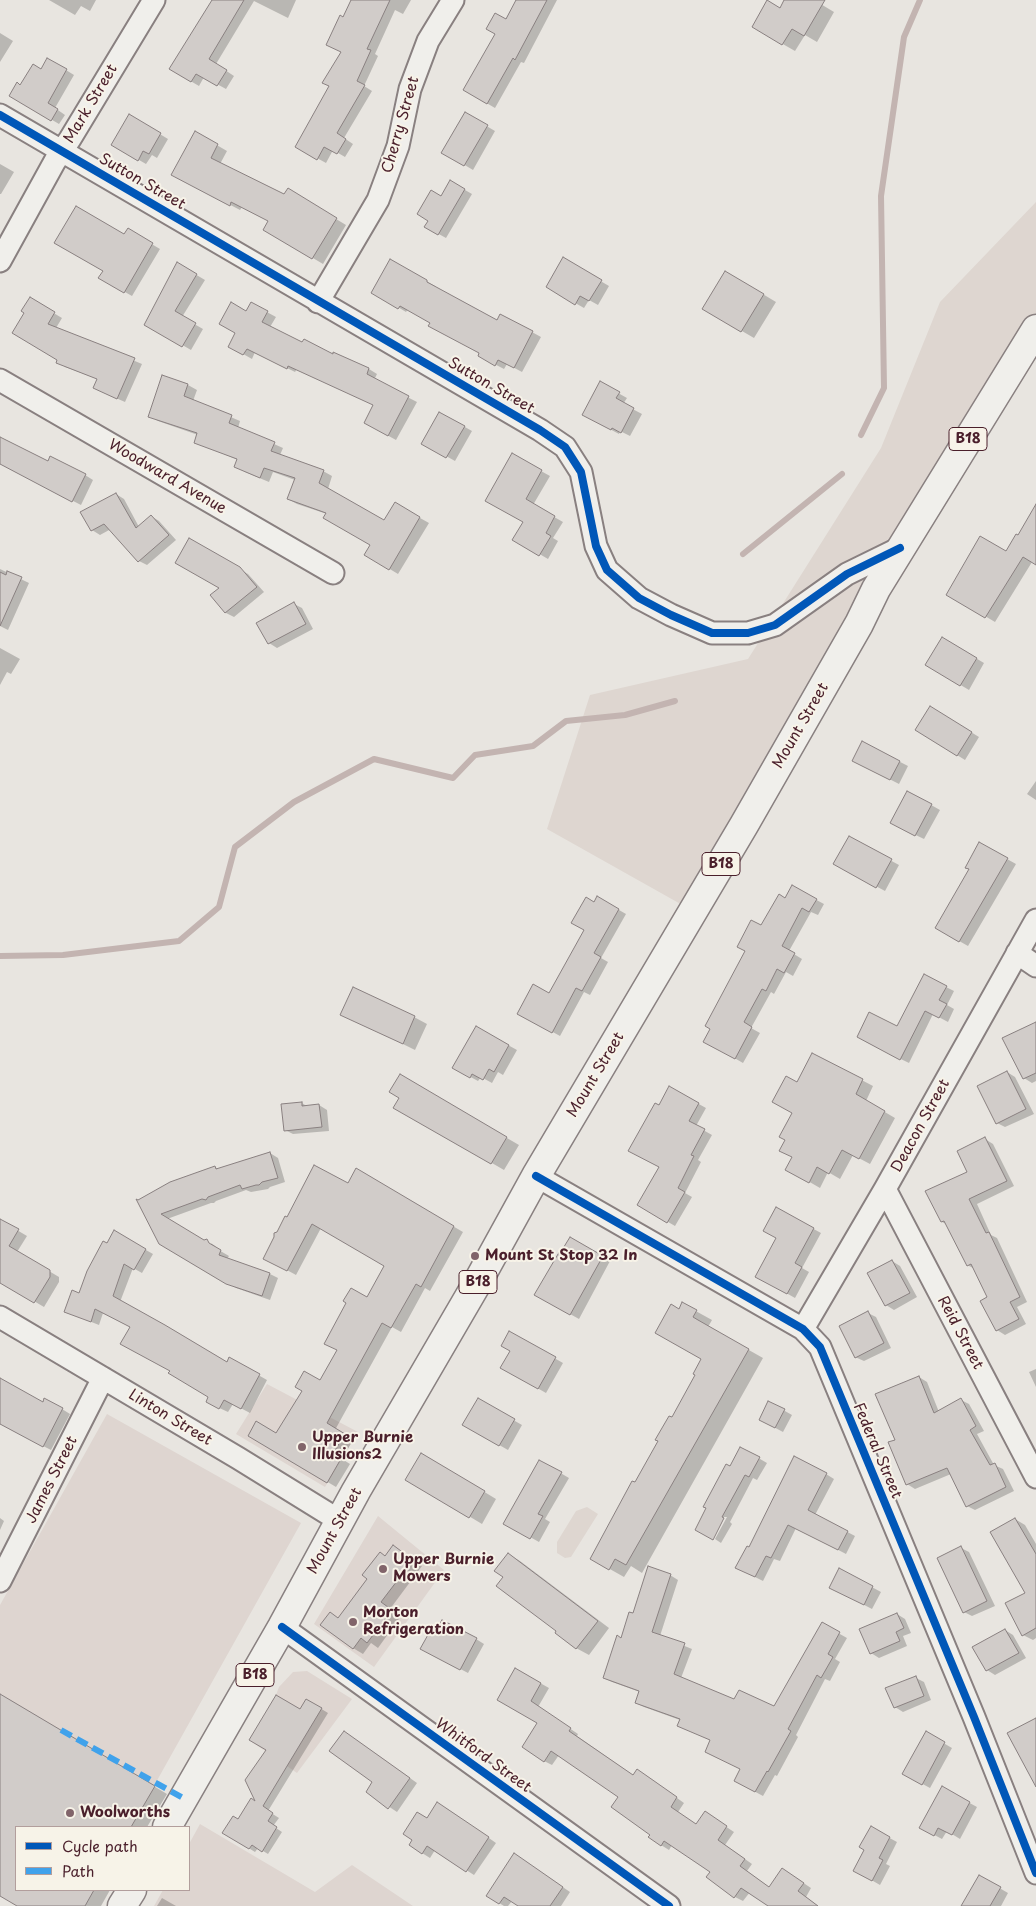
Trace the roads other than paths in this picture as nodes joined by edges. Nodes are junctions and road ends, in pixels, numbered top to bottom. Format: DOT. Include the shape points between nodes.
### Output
graph roads {
  1 [pos="154,0"];
  2 [pos="453,0"];
  3 [pos="0,115"];
  4 [pos="62,151"];
  5 [pos="0,261"];
  6 [pos="318,302"];
  7 [pos="1036,330"];
  8 [pos="0,380"];
  9 [pos="900,548"];
  10 [pos="333,573"];
  11 [pos="1036,920"];
  12 [pos="1017,953"];
  13 [pos="1036,966"];
  14 [pos="536,1176"];
  15 [pos="885,1189"];
  16 [pos="0,1316"];
  17 [pos="803,1329"];
  18 [pos="103,1378"];
  19 [pos="1036,1477"];
  20 [pos="340,1521"];
  21 [pos="0,1581"];
  22 [pos="282,1627"];
  23 [pos="168,1826"];
  24 [pos="1036,1873"];
  25 [pos="131,1891"];
  26 [pos="122,1906"];
  27 [pos="669,1906"];
  1 -- 4 [label="street, Mark Street"];
  2 -- 6 [label="street, Cherry Street" via="428,41 413,81 398,146 378,200"];
  3 -- 4 [label="street, Sutton Street"];
  4 -- 5 [label="street, Mark Street"];
  4 -- 6 [label="street, Sutton Street"];
  6 -- 9 [label="street, Sutton Street" via="564,447 581,472 596,546 607,570 639,598 712,633 748,633 775,625 848,574"];
  7 -- 9 [label="highway, Mount Street / B18"];
  8 -- 10 [label="street, Woodward Avenue"];
  9 -- 14 [label="highway, Mount Street / B18" via="749,816"];
  11 -- 12 [label="street, Deacon Street"];
  12 -- 13 [label="street"];
  12 -- 15 [label="street, Deacon Street"];
  14 -- 17 [label="street, Federal Street"];
  14 -- 20 [label="highway, Mount Street / B18"];
  15 -- 17 [label="street, Deacon Street"];
  15 -- 19 [label="street, Reid Street"];
  16 -- 18 [label="street, Linton Street"];
  17 -- 24 [label="street, Federal Street" via="820,1347"];
  18 -- 20 [label="street, Linton Street"];
  18 -- 21 [label="street, James Street"];
  20 -- 22 [label="highway, Mount Street / B18"];
  22 -- 23 [label="highway, Mount Street / B18"];
  22 -- 27 [label="street, Whitford Street"];
  25 -- 26 [label="highway"];
}
